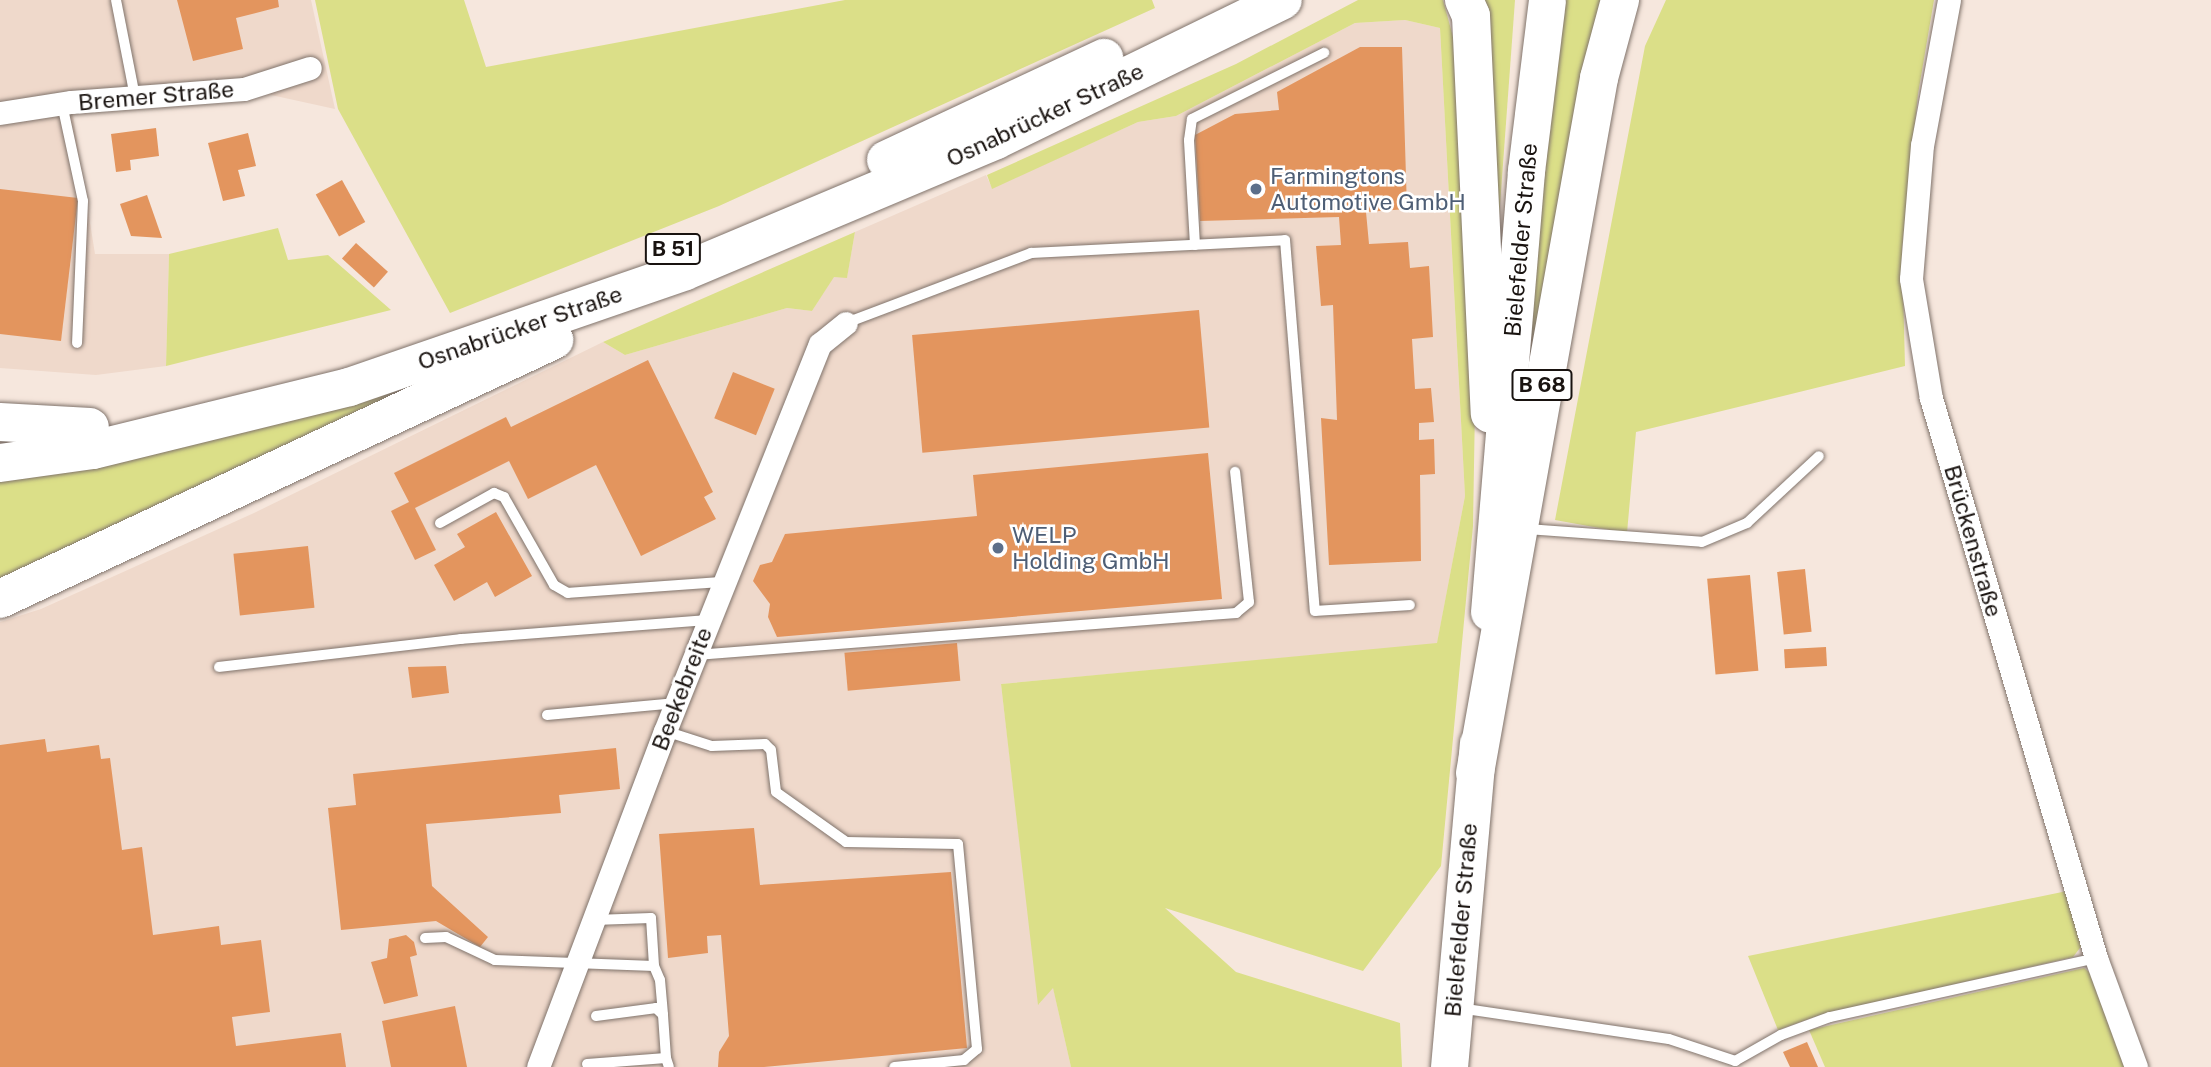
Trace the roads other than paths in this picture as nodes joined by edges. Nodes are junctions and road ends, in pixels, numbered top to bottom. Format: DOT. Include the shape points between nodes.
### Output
graph roads {
  1 [pos="116,0"];
  2 [pos="1230,0"];
  3 [pos="1283,0"];
  4 [pos="1464,0"];
  5 [pos="1534,0"];
  6 [pos="1547,0"];
  7 [pos="1620,0"];
  8 [pos="1949,0"];
  9 [pos="1324,53"];
  10 [pos="310,68"];
  11 [pos="135,97"];
  12 [pos="62,104"];
  13 [pos="0,113"];
  14 [pos="806,223"];
  15 [pos="1195,245"];
  16 [pos="846,323"];
  17 [pos="77,343"];
  18 [pos="1490,414"];
  19 [pos="0,422"];
  20 [pos="90,427"];
  21 [pos="0,443"];
  22 [pos="1819,456"];
  23 [pos="0,463"];
  24 [pos="1235,472"];
  25 [pos="440,523"];
  26 [pos="1517,528"];
  27 [pos="723,582"];
  28 [pos="0,599"];
  29 [pos="1410,605"];
  30 [pos="709,620"];
  31 [pos="695,655"];
  32 [pos="219,667"];
  33 [pos="676,703"];
  34 [pos="547,715"];
  35 [pos="665,731"];
  36 [pos="1475,773"];
  37 [pos="594,920"];
  38 [pos="425,938"];
  39 [pos="2096,958"];
  40 [pos="578,963"];
  41 [pos="654,965"];
  42 [pos="1451,1007"];
  43 [pos="663,1015"];
  44 [pos="596,1016"];
  45 [pos="667,1062"];
  46 [pos="587,1064"];
  47 [pos="538,1067"];
  48 [pos="894,1067"];
  49 [pos="1449,1067"];
  50 [pos="2136,1067"];
  1 -- 11 [label="lane"];
  2 -- 20 [label="highway, Osnabrücker Straße / B 51" via="801,197 467,329 266,387"];
  3 -- 14 [label="highway, Osnabrücker Straße / B 51" via="996,140"];
  4 -- 18 [label="highway, B 68" via="1471,16"];
  5 -- 18 [label="main road, Bielefelder Straße / B 68"];
  6 -- 36 [label="main road, Bielefelder Straße / B 68" via="1526,171"];
  7 -- 26 [label="highway, B 68" via="1599,78"];
  8 -- 39 [label="street, Brückenstraße" via="1922,145 1911,279 1931,398"];
  9 -- 15 [label="lane" via="1192,119"];
  10 -- 11 [label="street, Bremer Straße" via="244,89"];
  11 -- 12 [label="street, Bremer Straße"];
  12 -- 13 [label="street, Bremer Straße"];
  12 -- 17 [label="lane" via="83,201"];
  14 -- 23 [label="highway, Osnabrücker Straße / B 51" via="685,271 349,387 93,450"];
  14 -- 28 [label="highway"];
  15 -- 16 [label="lane" via="1031,253"];
  15 -- 29 [label="lane" via="1285,240 1315,611"];
  16 -- 27 [label="street, Beekebreite" via="821,344"];
  18 -- 36 [label="main road, Bielefelder Straße / B 68"];
  19 -- 20 [label="highway"];
  20 -- 21 [label="highway, Osnabrücker Straße / B 51"];
  22 -- 26 [label="lane" via="1746,523 1702,542"];
  24 -- 31 [label="lane" via="1249,602 1236,613"];
  25 -- 27 [label="lane" via="494,493 504,498 554,585 568,593"];
  26 -- 36 [label="highway, B 68"];
  27 -- 30 [label="street, Beekebreite"];
  30 -- 31 [label="street, Beekebreite"];
  30 -- 32 [label="lane" via="461,639"];
  31 -- 33 [label="street, Beekebreite"];
  33 -- 34 [label="lane"];
  33 -- 35 [label="street, Beekebreite"];
  35 -- 37 [label="street, Beekebreite"];
  35 -- 48 [label="lane" via="712,746 765,744 771,750 776,792 846,842 958,844 977,1049 964,1060"];
  36 -- 42 [label="main road, Bielefelder Straße / B 68"];
  37 -- 40 [label="street, Beekebreite"];
  37 -- 41 [label="lane" via="651,918"];
  38 -- 40 [label="lane" via="446,937 495,960"];
  39 -- 42 [label="lane" via="1830,1017 1781,1035 1735,1061 1669,1039"];
  39 -- 50 [label="street, Brückenstraße"];
  40 -- 41 [label="lane"];
  40 -- 47 [label="street, Beekebreite"];
  41 -- 43 [label="lane"];
  42 -- 49 [label="main road, Bielefelder Straße / B 68"];
  43 -- 44 [label="lane" via="656,1008"];
  43 -- 45 [label="lane"];
  45 -- 46 [label="lane"];
}
